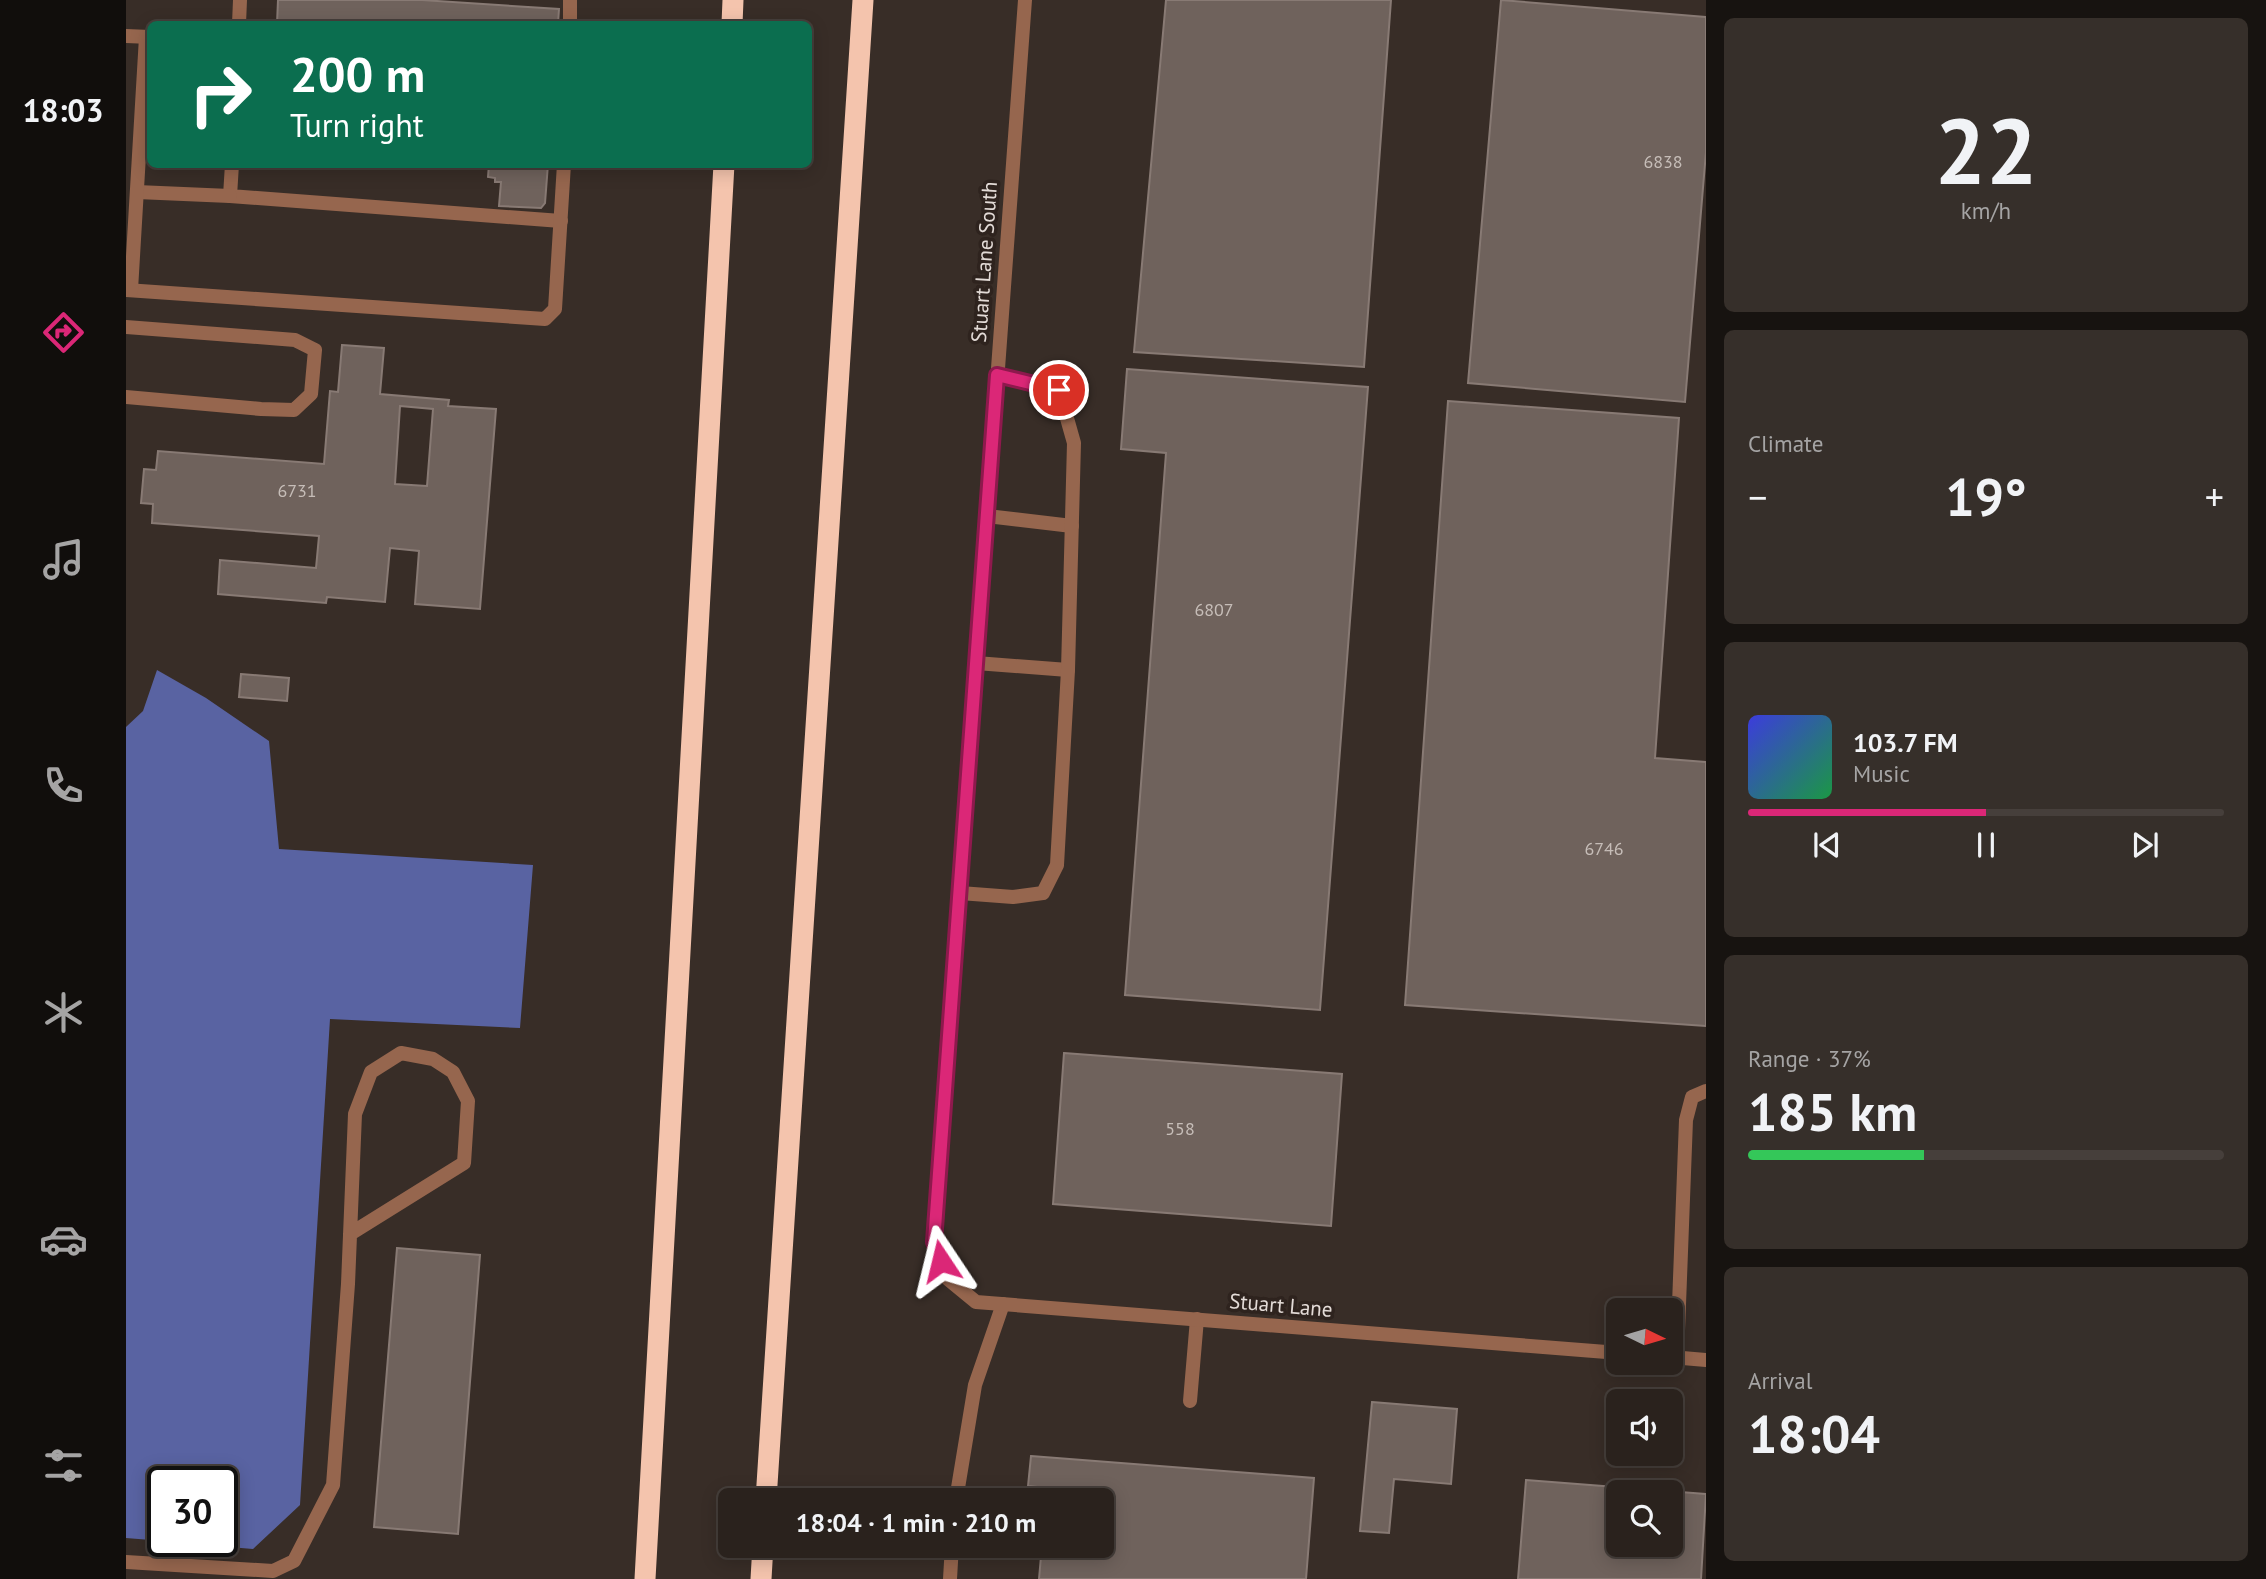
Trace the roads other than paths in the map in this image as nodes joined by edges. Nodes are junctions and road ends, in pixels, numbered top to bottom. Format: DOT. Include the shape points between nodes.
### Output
graph roads {
  1 [pos="240,0"];
  2 [pos="570,0"];
  3 [pos="733,0"];
  4 [pos="863,0"];
  5 [pos="1025,0"];
  6 [pos="239,21"];
  7 [pos="569,21"];
  8 [pos="732,21"];
  9 [pos="126,36"];
  10 [pos="147,37"];
  11 [pos="147,51"];
  12 [pos="232,168"];
  13 [pos="564,168"];
  14 [pos="724,168"];
  15 [pos="137,192"];
  16 [pos="230,196"];
  17 [pos="561,221"];
  18 [pos="129,290"];
  19 [pos="126,327"];
  20 [pos="997,375"];
  21 [pos="126,397"];
  22 [pos="987,516"];
  23 [pos="1072,526"];
  24 [pos="976,663"];
  25 [pos="1068,670"];
  26 [pos="960,893"];
  27 [pos="1706,1091"];
  28 [pos="350,1234"];
  29 [pos="947,1279"];
  30 [pos="1677,1298"];
  31 [pos="1003,1304"];
  32 [pos="1197,1319"];
  33 [pos="1606,1352"];
  34 [pos="1684,1358"];
  35 [pos="1706,1360"];
  36 [pos="1190,1401"];
  37 [pos="767,1488"];
  38 [pos="958,1488"];
  39 [pos="762,1558"];
  40 [pos="952,1558"];
  41 [pos="126,1562"];
  42 [pos="645,1579"];
  43 [pos="761,1579"];
  44 [pos="950,1579"];
  1 -- 6 [label="street"];
  2 -- 7 [label="street"];
  3 -- 8 [label="highway"];
  4 -- 37 [label="highway"];
  5 -- 20 [label="street, Stuart Lane South"];
  9 -- 10 [label="street"];
  11 -- 15 [label="street"];
  12 -- 16 [label="street"];
  13 -- 17 [label="street"];
  14 -- 42 [label="highway"];
  15 -- 16 [label="street"];
  15 -- 18 [label="street"];
  16 -- 17 [label="street"];
  17 -- 18 [label="street" via="555,309 545,319"];
  19 -- 21 [label="street" via="295,340 315,350 311,394 294,410"];
  20 -- 22 [label="street, Stuart Lane South"];
  20 -- 23 [label="street" via="1059,390 1074,443"];
  22 -- 23 [label="street"];
  22 -- 24 [label="street, Stuart Lane South"];
  23 -- 25 [label="street"];
  24 -- 25 [label="street"];
  24 -- 26 [label="street, Stuart Lane South"];
  25 -- 26 [label="street" via="1057,866 1043,893 1013,897"];
  26 -- 29 [label="street, Stuart Lane South" via="934,1242"];
  27 -- 30 [label="street" via="1692,1097 1686,1120"];
  28 -- 28 [label="street" via="355,1114 371,1072 401,1053 433,1059 453,1072 468,1101 464,1163"];
  28 -- 41 [label="street" via="334,1485 294,1562 273,1572"];
  29 -- 31 [label="street, Stuart Lane" via="975,1302"];
  31 -- 32 [label="street, Stuart Lane"];
  31 -- 38 [label="street" via="975,1385"];
  32 -- 33 [label="street, Stuart Lane"];
  32 -- 36 [label="street"];
  34 -- 35 [label="street"];
  39 -- 43 [label="highway"];
  40 -- 44 [label="street"];
}
